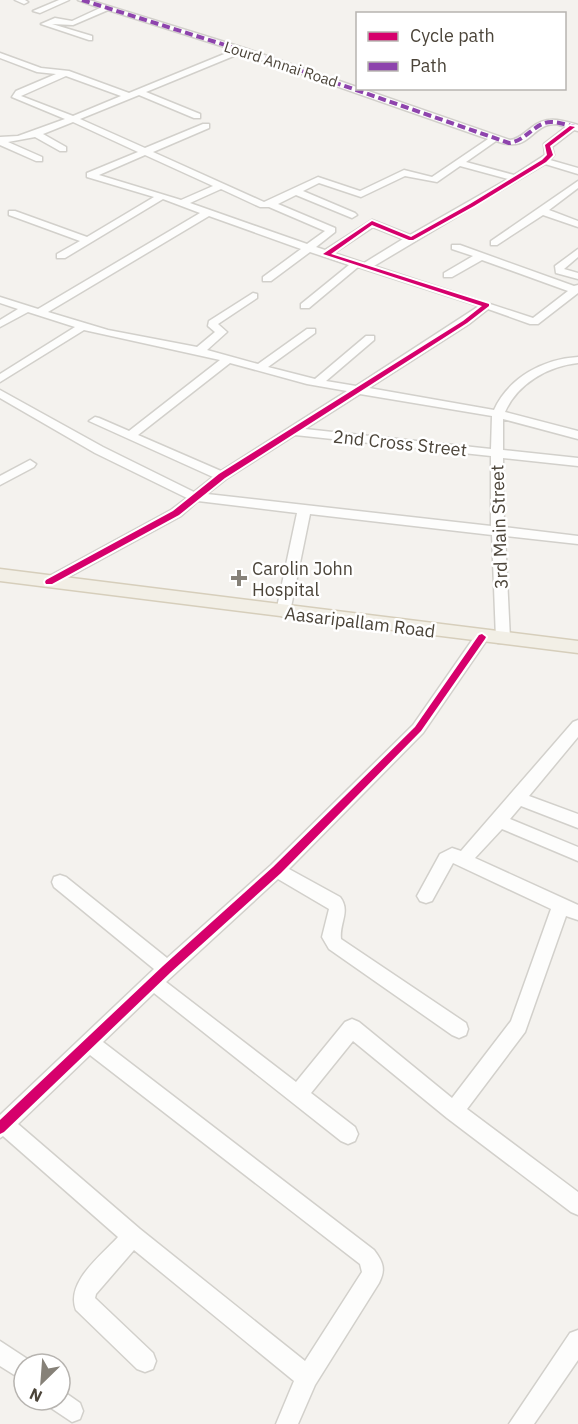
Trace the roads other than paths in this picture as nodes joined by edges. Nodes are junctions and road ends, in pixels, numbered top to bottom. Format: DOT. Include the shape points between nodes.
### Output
graph roads {
  1 [pos="65,0"];
  2 [pos="82,0"];
  3 [pos="107,8"];
  4 [pos="37,11"];
  5 [pos="89,38"];
  6 [pos="242,50"];
  7 [pos="0,55"];
  8 [pos="12,60"];
  9 [pos="0,65"];
  10 [pos="66,73"];
  11 [pos="356,90"];
  12 [pos="357,90"];
  13 [pos="140,92"];
  14 [pos="129,96"];
  15 [pos="197,116"];
  16 [pos="73,119"];
  17 [pos="206,126"];
  18 [pos="575,127"];
  19 [pos="36,134"];
  20 [pos="495,138"];
  21 [pos="0,141"];
  22 [pos="63,149"];
  23 [pos="143,152"];
  24 [pos="39,159"];
  25 [pos="544,161"];
  26 [pos="458,164"];
  27 [pos="578,171"];
  28 [pos="514,178"];
  29 [pos="578,184"];
  30 [pos="219,187"];
  31 [pos="295,191"];
  32 [pos="162,196"];
  33 [pos="181,203"];
  34 [pos="270,204"];
  35 [pos="542,211"];
  36 [pos="12,213"];
  37 [pos="208,213"];
  38 [pos="352,215"];
  39 [pos="578,224"];
  40 [pos="411,239"];
  41 [pos="87,240"];
  42 [pos="494,243"];
  43 [pos="456,247"];
  44 [pos="310,248"];
  45 [pos="578,252"];
  46 [pos="326,254"];
  47 [pos="60,256"];
  48 [pos="480,256"];
  49 [pos="361,265"];
  50 [pos="448,275"];
  51 [pos="578,276"];
  52 [pos="267,279"];
  53 [pos="577,289"];
  54 [pos="253,296"];
  55 [pos="0,300"];
  56 [pos="487,305"];
  57 [pos="305,306"];
  58 [pos="26,309"];
  59 [pos="40,312"];
  60 [pos="0,324"];
  61 [pos="83,326"];
  62 [pos="311,331"];
  63 [pos="370,338"];
  64 [pos="199,351"];
  65 [pos="228,358"];
  66 [pos="578,360"];
  67 [pos="259,368"];
  68 [pos="0,379"];
  69 [pos="317,383"];
  70 [pos="359,390"];
  71 [pos="0,393"];
  72 [pos="498,414"];
  73 [pos="95,421"];
  74 [pos="293,431"];
  75 [pos="578,435"];
  76 [pos="130,436"];
  77 [pos="497,453"];
  78 [pos="578,462"];
  79 [pos="30,464"];
  80 [pos="222,476"];
  81 [pos="0,481"];
  82 [pos="195,497"];
  83 [pos="304,510"];
  84 [pos="499,532"];
  85 [pos="578,540"];
  86 [pos="0,575"];
  87 [pos="49,582"];
  88 [pos="283,612"];
  89 [pos="482,637"];
  90 [pos="503,639"];
  91 [pos="578,647"];
  92 [pos="578,726"];
  93 [pos="518,798"];
  94 [pos="499,820"];
  95 [pos="578,821"];
  96 [pos="578,854"];
  97 [pos="464,859"];
  98 [pos="277,870"];
  99 [pos="60,882"];
  100 [pos="426,896"];
  101 [pos="561,906"];
  102 [pos="578,913"];
  103 [pos="167,969"];
  104 [pos="154,983"];
  105 [pos="459,1029"];
  106 [pos="89,1043"];
  107 [pos="298,1095"];
  108 [pos="454,1111"];
  109 [pos="2,1126"];
  110 [pos="348,1134"];
  111 [pos="578,1205"];
  112 [pos="133,1236"];
  113 [pos="578,1341"];
  114 [pos="145,1361"];
  115 [pos="307,1377"];
  116 [pos="287,1424"];
  117 [pos="520,1424"];
  1 -- 4 [label="street"];
  2 -- 3 [label="street, Lourd Annai Road"];
  3 -- 5 [label="street" via="73,23 55,20 45,24"];
  3 -- 6 [label="street, Lourd Annai Road"];
  6 -- 11 [label="street, Lourd Annai Road"];
  6 -- 13 [label="street"];
  7 -- 8 [label="street"];
  8 -- 9 [label="street"];
  8 -- 10 [label="street" via="40,70"];
  10 -- 14 [label="street"];
  10 -- 16 [label="street" via="16,96"];
  12 -- 20 [label="street, Lourd Annai Road"];
  13 -- 14 [label="street"];
  13 -- 15 [label="street"];
  14 -- 16 [label="street"];
  16 -- 19 [label="street"];
  16 -- 23 [label="street"];
  17 -- 23 [label="street"];
  18 -- 20 [label="street, Lourd Annai Road" via="550,122 518,142"];
  18 -- 25 [label="street" via="547,146 550,155"];
  19 -- 21 [label="street"];
  19 -- 22 [label="street"];
  20 -- 26 [label="street"];
  21 -- 24 [label="street"];
  23 -- 30 [label="street"];
  23 -- 32 [label="street" via="90,175"];
  25 -- 27 [label="street"];
  25 -- 28 [label="street"];
  26 -- 28 [label="street"];
  26 -- 31 [label="street" via="436,180 404,173 364,193 321,179"];
  28 -- 40 [label="street"];
  29 -- 35 [label="street"];
  30 -- 33 [label="street"];
  30 -- 34 [label="street" via="260,204"];
  31 -- 34 [label="street"];
  31 -- 38 [label="street"];
  32 -- 33 [label="street"];
  32 -- 41 [label="street"];
  33 -- 37 [label="street"];
  34 -- 44 [label="street" via="332,230"];
  35 -- 39 [label="street"];
  35 -- 42 [label="street"];
  36 -- 41 [label="street"];
  37 -- 44 [label="street"];
  37 -- 59 [label="street"];
  40 -- 46 [label="street" via="372,223"];
  40 -- 49 [label="street"];
  41 -- 47 [label="street"];
  43 -- 48 [label="street"];
  44 -- 46 [label="street"];
  44 -- 52 [label="street"];
  45 -- 51 [label="street" via="559,268"];
  46 -- 49 [label="street"];
  48 -- 50 [label="street"];
  48 -- 53 [label="street"];
  49 -- 56 [label="street"];
  49 -- 57 [label="street"];
  53 -- 56 [label="street" via="534,322"];
  54 -- 64 [label="street" via="213,323 222,332"];
  55 -- 58 [label="street"];
  56 -- 70 [label="street"];
  58 -- 59 [label="street"];
  58 -- 60 [label="street"];
  59 -- 61 [label="street"];
  61 -- 64 [label="street"];
  61 -- 68 [label="street"];
  62 -- 67 [label="street"];
  63 -- 69 [label="street"];
  64 -- 65 [label="street"];
  65 -- 67 [label="street"];
  65 -- 76 [label="street"];
  66 -- 72 [label="street" via="562,361 528,378 508,396"];
  67 -- 69 [label="street"];
  69 -- 70 [label="street"];
  70 -- 72 [label="street"];
  70 -- 74 [label="street"];
  71 -- 82 [label="street"];
  72 -- 75 [label="street"];
  72 -- 77 [label="street, 3rd Main Street"];
  73 -- 76 [label="street"];
  74 -- 77 [label="street, 2nd Cross Street"];
  74 -- 80 [label="street"];
  76 -- 80 [label="street"];
  77 -- 78 [label="street, 2nd Cross Street"];
  77 -- 84 [label="street, 3rd Main Street"];
  79 -- 81 [label="street"];
  80 -- 82 [label="street"];
  82 -- 83 [label="street"];
  82 -- 87 [label="street" via="176,513"];
  83 -- 84 [label="street"];
  83 -- 88 [label="street"];
  84 -- 85 [label="street"];
  84 -- 90 [label="street, 3rd Main Street"];
  86 -- 87 [label="main road, Aasaripallam Road"];
  87 -- 88 [label="main road, Aasaripallam Road"];
  88 -- 89 [label="main road, Aasaripallam Road"];
  89 -- 90 [label="main road, Aasaripallam Road"];
  89 -- 98 [label="street" via="418,729"];
  90 -- 91 [label="main road, Aasaripallam Road"];
  92 -- 93 [label="street"];
  93 -- 94 [label="street"];
  93 -- 95 [label="street"];
  94 -- 96 [label="street"];
  94 -- 97 [label="street"];
  97 -- 100 [label="street" via="449,855"];
  97 -- 101 [label="street"];
  98 -- 103 [label="street"];
  98 -- 105 [label="street" via="338,907 331,937 335,944"];
  99 -- 103 [label="street"];
  101 -- 102 [label="street"];
  101 -- 108 [label="street" via="518,1026"];
  103 -- 104 [label="street"];
  104 -- 106 [label="street"];
  104 -- 107 [label="street"];
  106 -- 109 [label="street"];
  106 -- 115 [label="street" via="367,1257 374,1267"];
  107 -- 108 [label="street" via="352,1028"];
  107 -- 110 [label="street"];
  108 -- 111 [label="street"];
  109 -- 112 [label="street"];
  112 -- 114 [label="street" via="86,1289 84,1302"];
  112 -- 115 [label="street"];
  113 -- 117 [label="street"];
  115 -- 116 [label="street"];
}
